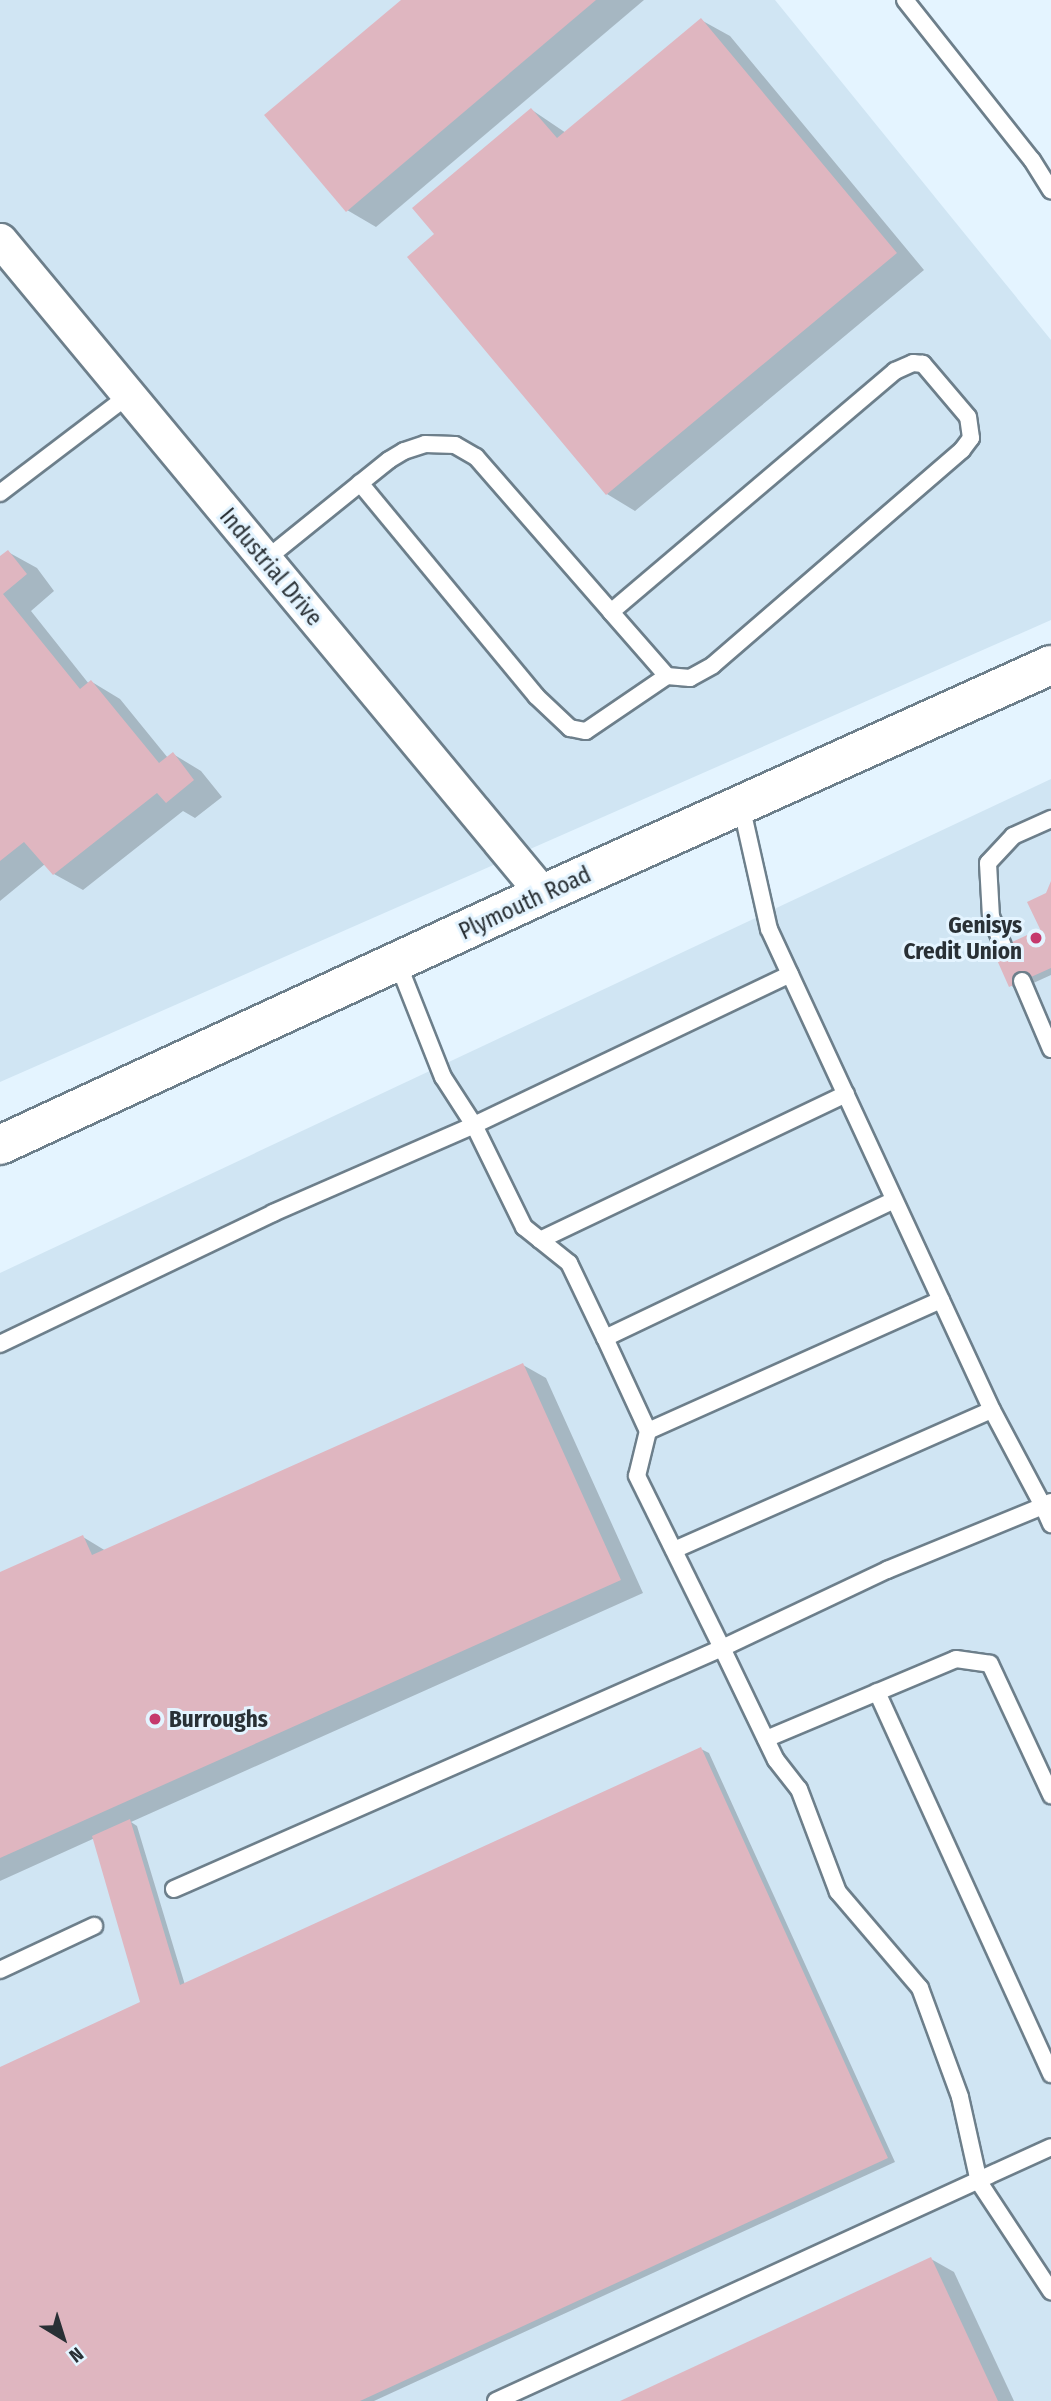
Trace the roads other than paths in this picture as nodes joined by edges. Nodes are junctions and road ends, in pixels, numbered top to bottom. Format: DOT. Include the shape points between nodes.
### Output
graph roads {
  1 [pos="905,0"];
  2 [pos="1051,191"];
  3 [pos="0,240"];
  4 [pos="129,396"];
  5 [pos="360,483"];
  6 [pos="0,493"];
  7 [pos="265,560"];
  8 [pos="611,612"];
  9 [pos="1051,665"];
  10 [pos="667,677"];
  11 [pos="741,804"];
  12 [pos="1051,819"];
  13 [pos="543,894"];
  14 [pos="1003,946"];
  15 [pos="397,961"];
  16 [pos="790,974"];
  17 [pos="1022,981"];
  18 [pos="1051,1049"];
  19 [pos="846,1094"];
  20 [pos="474,1125"];
  21 [pos="0,1145"];
  22 [pos="894,1200"];
  23 [pos="540,1240"];
  24 [pos="941,1300"];
  25 [pos="605,1338"];
  26 [pos="0,1344"];
  27 [pos="992,1410"];
  28 [pos="648,1431"];
  29 [pos="1047,1504"];
  30 [pos="1051,1524"];
  31 [pos="674,1550"];
  32 [pos="722,1648"];
  33 [pos="877,1692"];
  34 [pos="766,1739"];
  35 [pos="1051,1795"];
  36 [pos="174,1889"];
  37 [pos="94,1926"];
  38 [pos="0,1970"];
  39 [pos="1051,2074"];
  40 [pos="1051,2147"];
  41 [pos="979,2182"];
  42 [pos="1051,2291"];
  43 [pos="496,2401"];
  1 -- 2 [label="lane" via="1032,160"];
  3 -- 4 [label="street, Industrial Drive"];
  4 -- 6 [label="lane"];
  4 -- 7 [label="street, Industrial Drive"];
  5 -- 7 [label="lane"];
  5 -- 8 [label="lane" via="404,451 425,444 455,445 476,457"];
  5 -- 10 [label="lane" via="536,696 570,728 586,731 605,722"];
  7 -- 13 [label="street, Industrial Drive"];
  8 -- 10 [label="lane"];
  8 -- 10 [label="lane" via="895,372 913,363 923,364 968,417 971,438 962,450 713,665 690,678"];
  9 -- 11 [label="main road, Plymouth Road"];
  11 -- 13 [label="main road, Plymouth Road"];
  11 -- 16 [label="lane" via="769,929"];
  12 -- 14 [label="lane" via="1013,836 988,863 991,917"];
  13 -- 15 [label="main road, Plymouth Road"];
  15 -- 20 [label="lane" via="443,1077"];
  15 -- 21 [label="main road, Plymouth Road"];
  16 -- 19 [label="lane"];
  16 -- 20 [label="lane"];
  17 -- 18 [label="lane"];
  19 -- 22 [label="lane"];
  19 -- 23 [label="lane"];
  20 -- 23 [label="lane" via="524,1227"];
  20 -- 26 [label="lane" via="273,1213"];
  22 -- 24 [label="lane"];
  22 -- 25 [label="lane"];
  23 -- 25 [label="lane" via="569,1264"];
  24 -- 27 [label="lane"];
  24 -- 28 [label="lane"];
  25 -- 28 [label="lane"];
  27 -- 29 [label="lane"];
  27 -- 31 [label="lane"];
  28 -- 31 [label="lane" via="637,1476"];
  29 -- 30 [label="lane"];
  29 -- 32 [label="lane" via="887,1570"];
  31 -- 32 [label="lane"];
  32 -- 34 [label="lane"];
  32 -- 36 [label="lane"];
  33 -- 34 [label="lane"];
  33 -- 35 [label="lane" via="957,1659 990,1664"];
  33 -- 39 [label="lane"];
  34 -- 41 [label="lane" via="799,1789 838,1892 920,1988 960,2098"];
  37 -- 38 [label="lane"];
  40 -- 41 [label="lane"];
  41 -- 42 [label="lane"];
  41 -- 43 [label="lane"];
}
